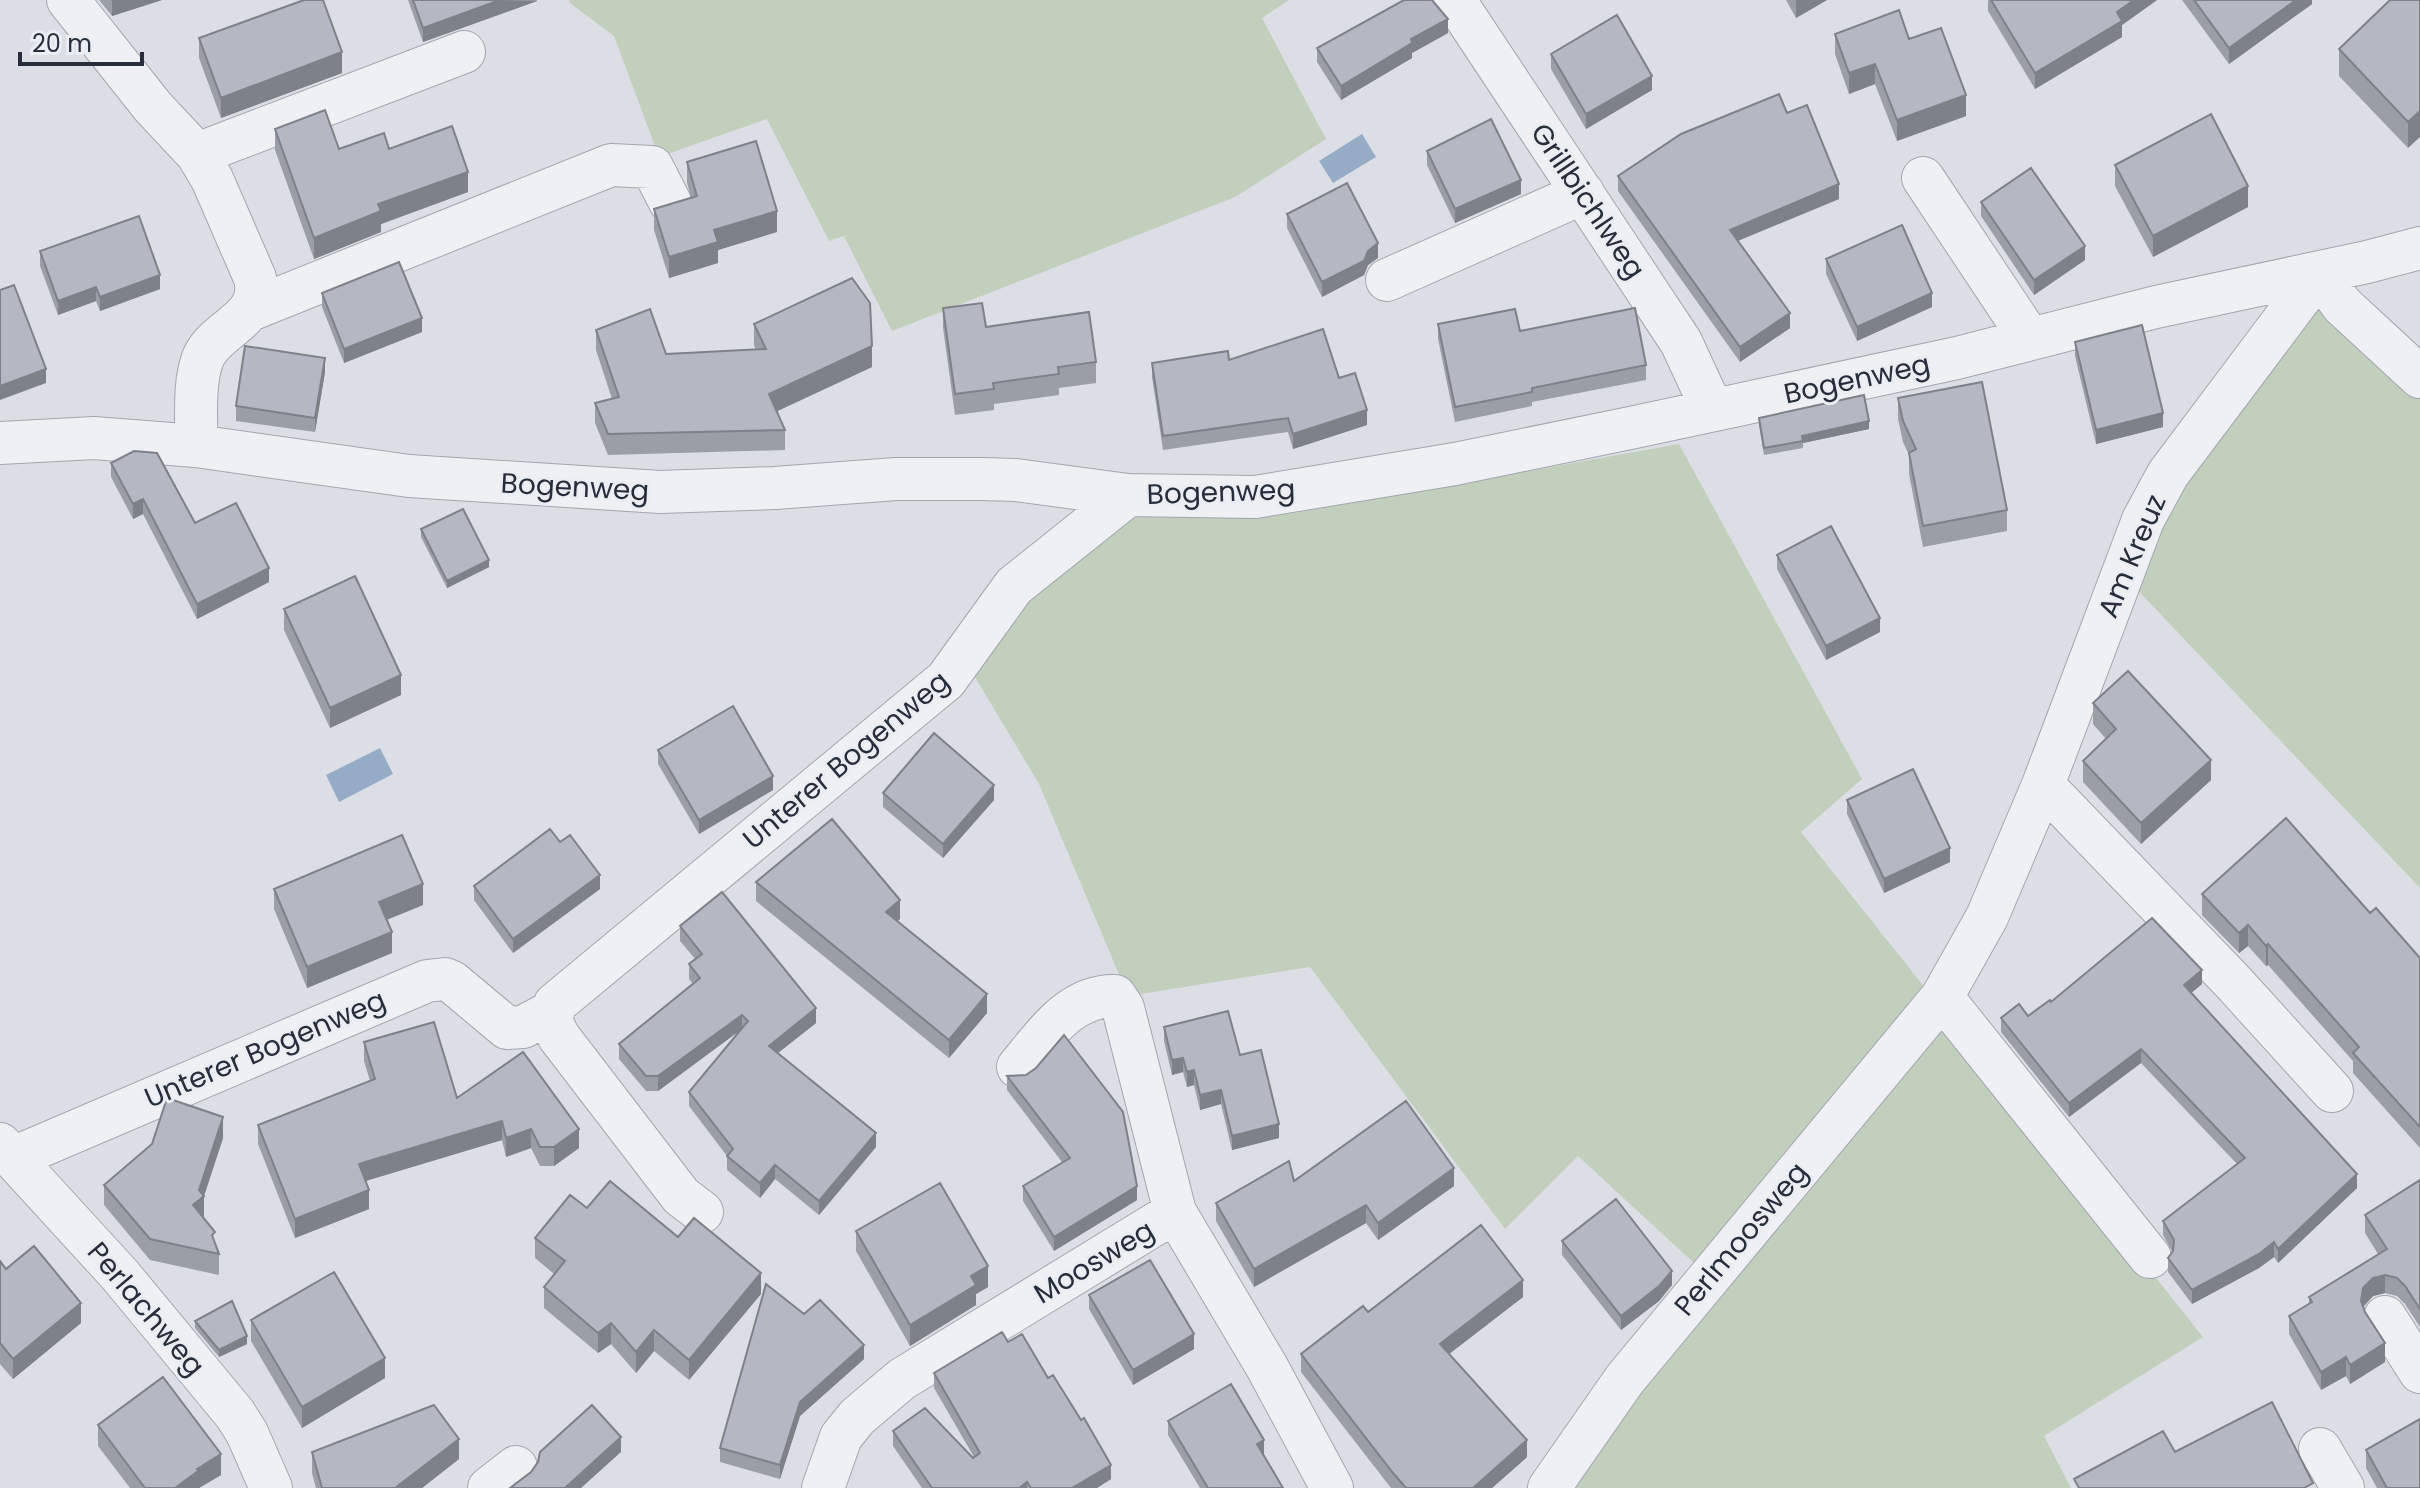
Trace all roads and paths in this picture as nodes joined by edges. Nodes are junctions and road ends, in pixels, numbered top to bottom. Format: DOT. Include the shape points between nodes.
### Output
graph roads {
  1 [pos="68,0"];
  2 [pos="1451,0"];
  3 [pos="464,52"];
  4 [pos="197,154"];
  5 [pos="1923,178"];
  6 [pos="1583,193"];
  7 [pos="670,202"];
  8 [pos="2420,248"];
  9 [pos="2319,273"];
  10 [pos="1387,280"];
  11 [pos="250,310"];
  12 [pos="2030,339"];
  13 [pos="2420,377"];
  14 [pos="1712,409"];
  15 [pos="0,443"];
  16 [pos="196,446"];
  17 [pos="1128,495"];
  18 [pos="2043,785"];
  19 [pos="1942,997"];
  20 [pos="551,1012"];
  21 [pos="1018,1067"];
  22 [pos="2332,1091"];
  23 [pos="6,1151"];
  24 [pos="702,1212"];
  25 [pos="1175,1212"];
  26 [pos="2150,1257"];
  27 [pos="2385,1317"];
  28 [pos="2420,1372"];
  29 [pos="2320,1449"];
  30 [pos="271,1488"];
  31 [pos="823,1488"];
  32 [pos="1332,1488"];
  33 [pos="1549,1488"];
  34 [pos="2343,1488"];
  1 -- 4 [label="street"];
  2 -- 6 [label="street, Grillbichlweg"];
  3 -- 4 [label="street"];
  4 -- 11 [label="street" via="253,271 257,293"];
  5 -- 12 [label="street"];
  6 -- 10 [label="street"];
  6 -- 14 [label="street, Grillbichlweg" via="1681,342"];
  7 -- 11 [label="street" via="652,167 611,165"];
  8 -- 9 [label="street, Bogenweg"];
  9 -- 12 [label="street, Bogenweg"];
  9 -- 13 [label="street" via="2342,305"];
  9 -- 18 [label="street, Am Kreuz" via="2168,474 2143,520"];
  11 -- 16 [label="street" via="201,363"];
  12 -- 14 [label="street, Bogenweg"];
  14 -- 17 [label="street, Bogenweg" via="1455,464 1293,492 1226,498"];
  15 -- 16 [label="street, Bogenweg" via="94,438"];
  16 -- 17 [label="street, Bogenweg" via="409,476 554,486 674,491 982,479"];
  17 -- 20 [label="street, Unterer Bogenweg" via="1014,586 946,680"];
  18 -- 19 [label="street, Am Kreuz" via="1987,917"];
  18 -- 22 [label="street"];
  19 -- 26 [label="street"];
  19 -- 33 [label="street, Perlmoosweg" via="1625,1379"];
  20 -- 23 [label="street, Unterer Bogenweg" via="523,1027 507,1028 452,982 427,981"];
  20 -- 24 [label="street" via="559,1037 681,1196"];
  21 -- 25 [label="street" via="1058,1019 1098,996 1115,996 1123,1008"];
  23 -- 30 [label="street, Perlachweg" via="120,1275 235,1414"];
  25 -- 31 [label="street, Moosweg" via="902,1379 841,1437"];
  25 -- 32 [label="street, Moosweg"];
  27 -- 28 [label="street"];
  29 -- 34 [label="street"];
}
